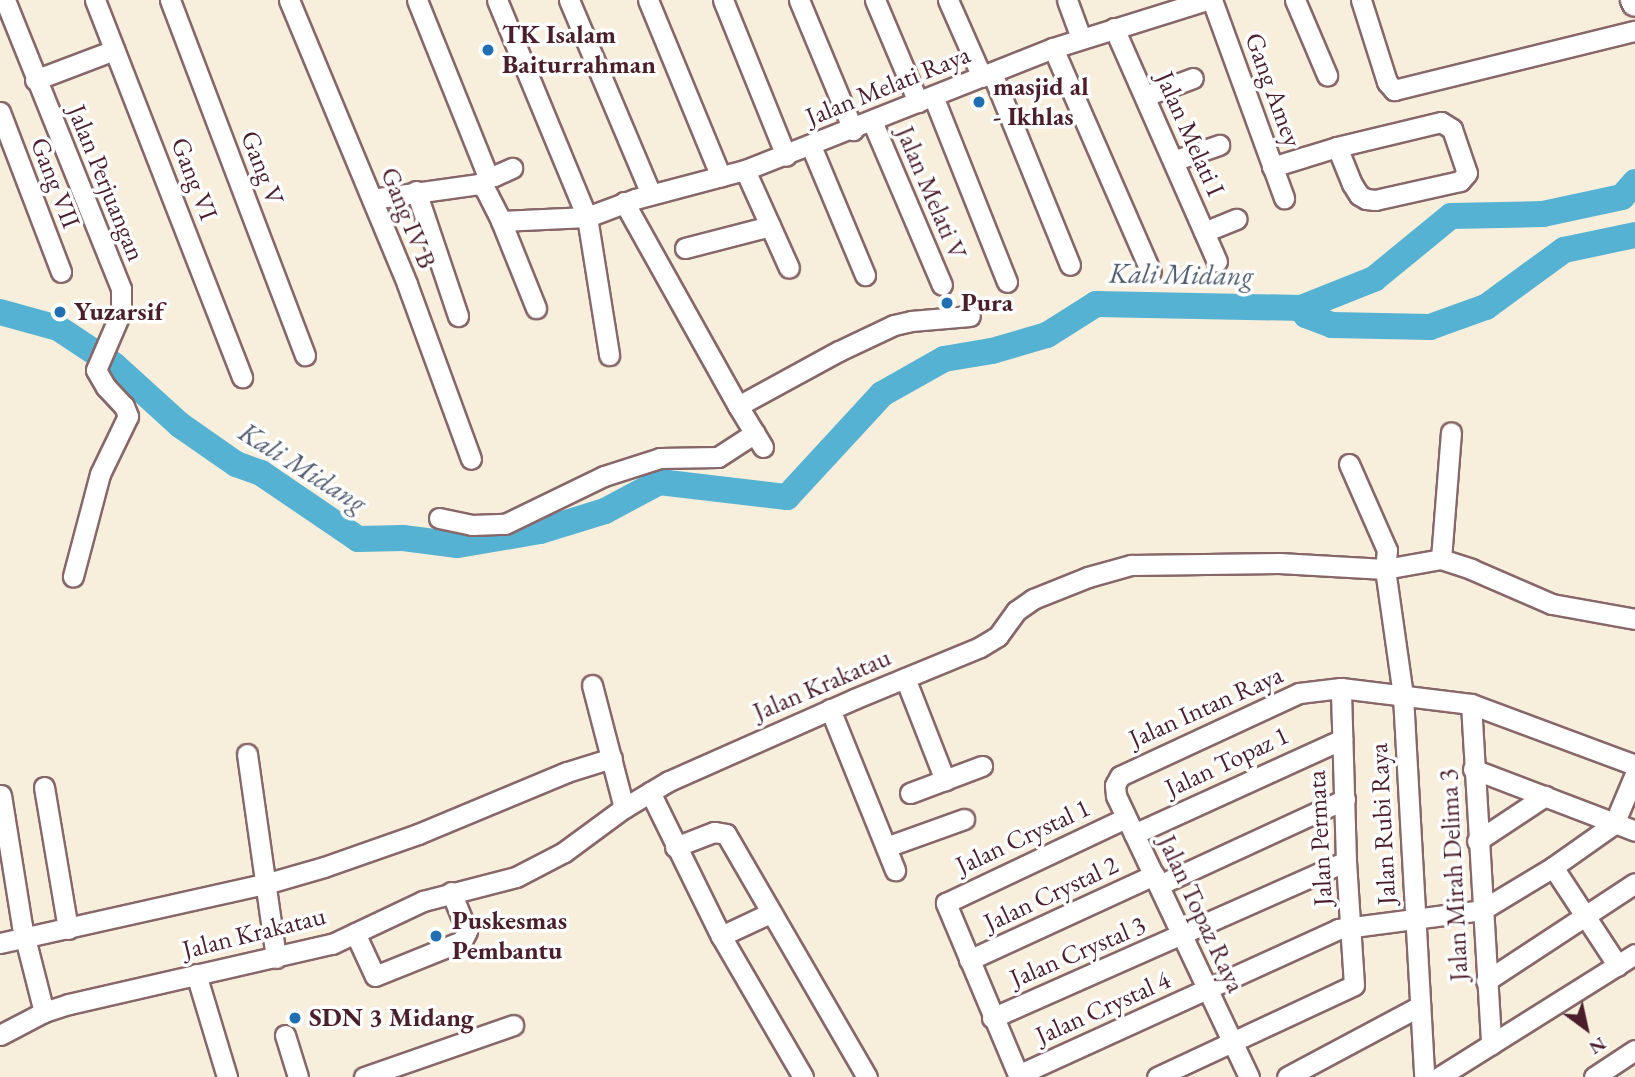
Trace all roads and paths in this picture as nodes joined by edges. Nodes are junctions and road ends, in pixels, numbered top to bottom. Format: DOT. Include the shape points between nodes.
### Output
graph roads {
  1 [pos="5,0"];
  2 [pos="95,0"];
  3 [pos="170,0"];
  4 [pos="289,0"];
  5 [pos="416,0"];
  6 [pos="497,0"];
  7 [pos="569,0"];
  8 [pos="648,0"];
  9 [pos="723,0"];
  10 [pos="799,0"];
  11 [pos="875,0"];
  12 [pos="948,0"];
  13 [pos="1067,0"];
  14 [pos="1295,0"];
  15 [pos="1361,0"];
  16 [pos="1202,1"];
  17 [pos="1114,28"];
  18 [pos="1635,31"];
  19 [pos="1081,38"];
  20 [pos="1054,48"];
  21 [pos="114,50"];
  22 [pos="987,75"];
  23 [pos="1327,75"];
  24 [pos="1193,78"];
  25 [pos="35,80"];
  26 [pos="1145,96"];
  27 [pos="925,99"];
  28 [pos="0,113"];
  29 [pos="872,121"];
  30 [pos="853,130"];
  31 [pos="1219,145"];
  32 [pos="811,146"];
  33 [pos="1337,148"];
  34 [pos="786,156"];
  35 [pos="1172,162"];
  36 [pos="1272,167"];
  37 [pos="512,168"];
  38 [pos="745,170"];
  39 [pos="721,177"];
  40 [pos="416,191"];
  41 [pos="651,194"];
  42 [pos="1284,198"];
  43 [pos="372,199"];
  44 [pos="624,202"];
  45 [pos="587,217"];
  46 [pos="1236,219"];
  47 [pos="501,221"];
  48 [pos="770,226"];
  49 [pos="1204,232"];
  50 [pos="685,248"];
  51 [pos="1217,261"];
  52 [pos="1070,265"];
  53 [pos="789,268"];
  54 [pos="61,272"];
  55 [pos="1151,272"];
  56 [pos="865,275"];
  57 [pos="1007,282"];
  58 [pos="942,285"];
  59 [pos="536,308"];
  60 [pos="458,316"];
  61 [pos="970,316"];
  62 [pos="306,355"];
  63 [pos="609,355"];
  64 [pos="242,377"];
  65 [pos="738,406"];
  66 [pos="1451,432"];
  67 [pos="471,459"];
  68 [pos="1349,464"];
  69 [pos="439,518"];
  70 [pos="1441,559"];
  71 [pos="1385,569"];
  72 [pos="73,576"];
  73 [pos="1635,620"];
  74 [pos="905,678"];
  75 [pos="592,685"];
  76 [pos="1341,688"];
  77 [pos="1403,696"];
  78 [pos="1471,704"];
  79 [pos="830,709"];
  80 [pos="1342,738"];
  81 [pos="247,754"];
  82 [pos="612,758"];
  83 [pos="1635,765"];
  84 [pos="982,766"];
  85 [pos="1473,769"];
  86 [pos="1123,774"];
  87 [pos="1635,774"];
  88 [pos="945,780"];
  89 [pos="44,787"];
  90 [pos="650,792"];
  91 [pos="910,793"];
  92 [pos="1,795"];
  93 [pos="1545,796"];
  94 [pos="1345,799"];
  95 [pos="624,808"];
  96 [pos="964,819"];
  97 [pos="1614,824"];
  98 [pos="1130,826"];
  99 [pos="1635,831"];
  100 [pos="1477,841"];
  101 [pos="675,847"];
  102 [pos="886,847"];
  103 [pos="1346,861"];
  104 [pos="1553,867"];
  105 [pos="895,870"];
  106 [pos="1157,880"];
  107 [pos="1635,883"];
  108 [pos="265,884"];
  109 [pos="451,892"];
  110 [pos="1482,910"];
  111 [pos="770,913"];
  112 [pos="1584,917"];
  113 [pos="1414,921"];
  114 [pos="1351,926"];
  115 [pos="68,929"];
  116 [pos="355,933"];
  117 [pos="1184,935"];
  118 [pos="721,936"];
  119 [pos="25,937"];
  120 [pos="0,943"];
  121 [pos="1635,954"];
  122 [pos="276,958"];
  123 [pos="969,960"];
  124 [pos="1618,966"];
  125 [pos="196,974"];
  126 [pos="1486,981"];
  127 [pos="1209,989"];
  128 [pos="1420,1006"];
  129 [pos="44,1012"];
  130 [pos="992,1018"];
  131 [pos="513,1025"];
  132 [pos="0,1035"];
  133 [pos="285,1035"];
  134 [pos="1233,1043"];
  135 [pos="1491,1044"];
  136 [pos="1635,1050"];
  137 [pos="1019,1076"];
  138 [pos="227,1077"];
  139 [pos="298,1077"];
  140 [pos="364,1077"];
  141 [pos="803,1077"];
  142 [pos="867,1077"];
  143 [pos="1157,1077"];
  144 [pos="1249,1077"];
  145 [pos="1287,1077"];
  146 [pos="1424,1077"];
  147 [pos="1438,1077"];
  148 [pos="1594,1077"];
  1 -- 25 [label="street, Jalan Perjuangan"];
  2 -- 21 [label="street, Gang VI"];
  3 -- 62 [label="street, Gang V"];
  4 -- 43 [label="street, Gang IV B"];
  5 -- 37 [label="street" via="486,172 494,176"];
  6 -- 45 [label="street"];
  7 -- 41 [label="street"];
  8 -- 39 [label="street"];
  9 -- 34 [label="street"];
  10 -- 30 [label="street"];
  11 -- 27 [label="street"];
  12 -- 22 [label="street"];
  13 -- 19 [label="street"];
  14 -- 23 [label="street"];
  15 -- 18 [label="street" via="1387,82 1394,90"];
  16 -- 17 [label="street, Jalan Melati Raya"];
  16 -- 36 [label="street, Gang Amey"];
  17 -- 19 [label="street, Jalan Melati Raya"];
  17 -- 26 [label="street, Jalan Melati I"];
  19 -- 20 [label="street, Jalan Melati Raya"];
  20 -- 22 [label="street, Jalan Melati Raya"];
  20 -- 55 [label="street"];
  21 -- 25 [label="street"];
  21 -- 64 [label="street, Gang VI"];
  22 -- 27 [label="street, Jalan Melati Raya"];
  22 -- 52 [label="street"];
  24 -- 26 [label="street"];
  25 -- 72 [label="street, Jalan Perjuangan" via="121,289 121,312 96,370 128,416 100,474"];
  26 -- 35 [label="street, Jalan Melati I"];
  27 -- 29 [label="street, Jalan Melati Raya"];
  27 -- 57 [label="street"];
  28 -- 54 [label="street, Gang VII"];
  29 -- 30 [label="street, Jalan Melati Raya"];
  29 -- 58 [label="street, Jalan Melati V"];
  30 -- 32 [label="street, Jalan Melati Raya"];
  31 -- 35 [label="street"];
  32 -- 34 [label="street, Jalan Melati Raya"];
  32 -- 56 [label="street"];
  33 -- 33 [label="street" via="1441,122 1452,129 1467,173 1460,181 1366,199 1352,184"];
  33 -- 36 [label="street"];
  34 -- 38 [label="street, Jalan Melati Raya"];
  35 -- 49 [label="street, Jalan Melati I"];
  36 -- 42 [label="street, Gang Amey"];
  38 -- 39 [label="street, Jalan Melati Raya"];
  38 -- 48 [label="street"];
  39 -- 41 [label="street, Jalan Melati Raya"];
  40 -- 43 [label="street"];
  40 -- 47 [label="street" via="479,184"];
  40 -- 60 [label="street"];
  41 -- 44 [label="street, Jalan Melati Raya"];
  43 -- 67 [label="street, Gang IV B"];
  44 -- 45 [label="street, Jalan Melati Raya"];
  44 -- 65 [label="street"];
  45 -- 47 [label="street, Jalan Melati Raya"];
  45 -- 63 [label="street"];
  46 -- 49 [label="street"];
  47 -- 59 [label="street"];
  48 -- 50 [label="street"];
  48 -- 53 [label="street"];
  49 -- 51 [label="street, Jalan Melati I"];
  61 -- 65 [label="street" via="894,326"];
  65 -- 69 [label="street" via="759,440 718,457 660,458 604,476 505,524 472,526"];
  66 -- 70 [label="street"];
  68 -- 71 [label="street, Jalan Rubi Raya" via="1383,540 1388,560"];
  70 -- 71 [label="street, Jalan Krakatau"];
  70 -- 73 [label="street" via="1552,604"];
  71 -- 74 [label="street, Jalan Krakatau" via="1279,563 1131,565 1033,599 1016,611 991,641"];
  71 -- 77 [label="street, Jalan Rubi Raya"];
  74 -- 79 [label="street, Jalan Krakatau"];
  74 -- 88 [label="street"];
  75 -- 82 [label="street"];
  76 -- 77 [label="street, Jalan Intan Raya"];
  76 -- 80 [label="street, Jalan Permata"];
  76 -- 86 [label="street, Jalan Intan Raya" via="1299,692"];
  77 -- 78 [label="street, Jalan Intan Raya"];
  77 -- 113 [label="street, Jalan Rubi Raya"];
  78 -- 83 [label="street, Jalan Intan Raya"];
  78 -- 85 [label="street, Jalan Mirah Delima 3"];
  79 -- 90 [label="street, Jalan Krakatau"];
  79 -- 102 [label="street"];
  80 -- 94 [label="street, Jalan Permata"];
  80 -- 98 [label="street, Jalan Topaz 1"];
  81 -- 108 [label="street"];
  82 -- 95 [label="street"];
  82 -- 108 [label="street" via="418,834"];
  84 -- 88 [label="street"];
  85 -- 93 [label="street"];
  85 -- 100 [label="street, Jalan Mirah Delima 3"];
  86 -- 98 [label="street, Jalan Topaz Raya" via="1114,791"];
  87 -- 97 [label="street"];
  88 -- 91 [label="street"];
  89 -- 115 [label="street"];
  90 -- 95 [label="street, Jalan Krakatau"];
  90 -- 101 [label="street"];
  92 -- 119 [label="street"];
  93 -- 97 [label="street"];
  93 -- 100 [label="street"];
  94 -- 103 [label="street, Jalan Permata"];
  94 -- 106 [label="street, Jalan Crystal 2"];
  95 -- 109 [label="street, Jalan Krakatau" via="544,864 492,885"];
  96 -- 102 [label="street"];
  97 -- 99 [label="street"];
  97 -- 104 [label="street"];
  98 -- 106 [label="street, Jalan Topaz Raya"];
  98 -- 123 [label="street, Jalan Crystal 1" via="949,901 946,906"];
  100 -- 110 [label="street, Jalan Mirah Delima 3"];
  101 -- 111 [label="street" via="714,832 726,834"];
  101 -- 118 [label="street"];
  102 -- 105 [label="street"];
  103 -- 114 [label="street, Jalan Permata"];
  103 -- 117 [label="street, Jalan Crystal 3"];
  104 -- 110 [label="street"];
  104 -- 112 [label="street"];
  106 -- 117 [label="street, Jalan Topaz Raya"];
  106 -- 123 [label="street, Jalan Crystal 2"];
  107 -- 112 [label="street"];
  108 -- 115 [label="street"];
  108 -- 122 [label="street"];
  109 -- 116 [label="street, Jalan Krakatau"];
  109 -- 116 [label="street" via="467,931 462,941 375,976"];
  110 -- 113 [label="street, Jalan Crystal 4"];
  110 -- 126 [label="street, Jalan Mirah Delima 3"];
  111 -- 118 [label="street"];
  111 -- 142 [label="street"];
  112 -- 124 [label="street"];
  112 -- 126 [label="street"];
  113 -- 114 [label="street, Jalan Crystal 4"];
  113 -- 128 [label="street, Jalan Rubi Raya"];
  114 -- 127 [label="street, Jalan Crystal 4"];
  114 -- 134 [label="street, Jalan Permata" via="1354,985"];
  115 -- 119 [label="street"];
  116 -- 122 [label="street, Jalan Krakatau" via="332,944"];
  117 -- 127 [label="street, Jalan Topaz Raya"];
  117 -- 130 [label="street, Jalan Crystal 3"];
  118 -- 141 [label="street"];
  119 -- 120 [label="street"];
  119 -- 129 [label="street"];
  121 -- 124 [label="street"];
  122 -- 125 [label="street, Jalan Krakatau"];
  123 -- 130 [label="street"];
  124 -- 135 [label="street"];
  125 -- 129 [label="street, Jalan Krakatau"];
  125 -- 138 [label="street"];
  126 -- 135 [label="street, Jalan Mirah Delima 3"];
  127 -- 134 [label="street, Jalan Topaz Raya"];
  127 -- 137 [label="street, Jalan Crystal 4"];
  128 -- 145 [label="street"];
  128 -- 146 [label="street, Jalan Rubi Raya"];
  129 -- 132 [label="street, Jalan Krakatau"];
  130 -- 137 [label="street"];
  131 -- 140 [label="street"];
  133 -- 139 [label="street"];
  134 -- 143 [label="street"];
  134 -- 144 [label="street, Jalan Topaz Raya"];
  135 -- 147 [label="street"];
  136 -- 148 [label="street"];
}
